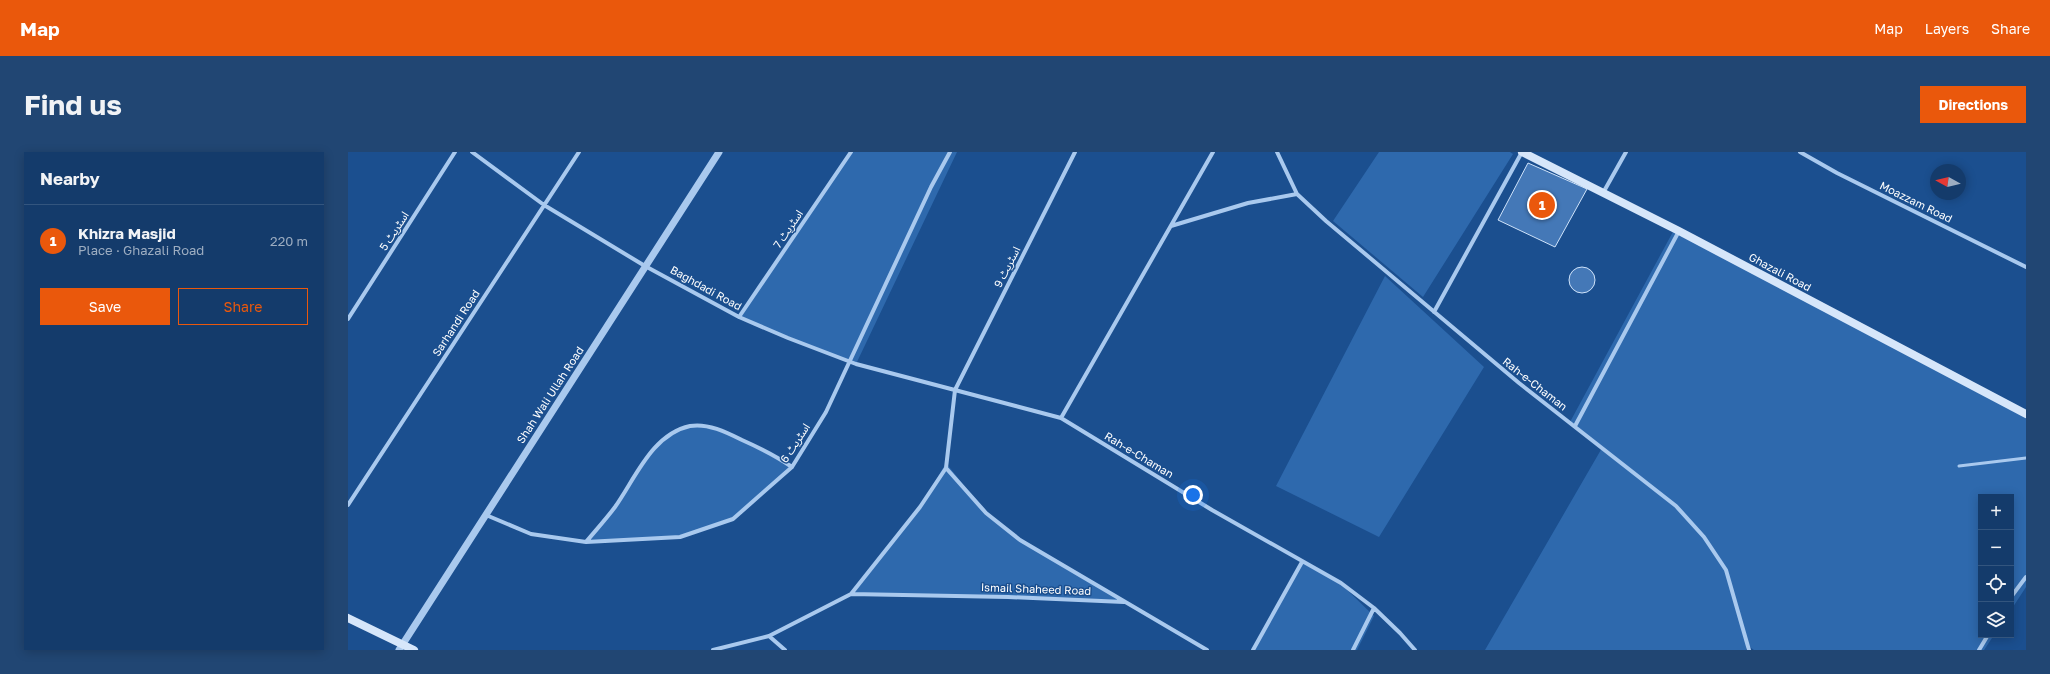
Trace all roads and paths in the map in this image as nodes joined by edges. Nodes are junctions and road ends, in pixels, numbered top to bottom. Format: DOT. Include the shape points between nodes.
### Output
graph roads {
  1 [pos="455,152"];
  2 [pos="472,152"];
  3 [pos="579,152"];
  4 [pos="718,152"];
  5 [pos="851,152"];
  6 [pos="950,152"];
  7 [pos="1075,152"];
  8 [pos="1213,152"];
  9 [pos="1277,152"];
  10 [pos="1522,152"];
  11 [pos="1626,152"];
  12 [pos="1800,152"];
  13 [pos="1603,193"];
  14 [pos="1297,194"];
  15 [pos="544,204"];
  16 [pos="1171,226"];
  17 [pos="1679,231"];
  18 [pos="645,266"];
  19 [pos="2026,267"];
  20 [pos="1434,312"];
  21 [pos="739,317"];
  22 [pos="348,319"];
  23 [pos="849,362"];
  24 [pos="955,390"];
  25 [pos="2026,414"];
  26 [pos="1061,418"];
  27 [pos="1575,426"];
  28 [pos="2026,458"];
  29 [pos="1959,466"];
  30 [pos="792,467"];
  31 [pos="946,468"];
  32 [pos="348,504"];
  33 [pos="486,515"];
  34 [pos="586,542"];
  35 [pos="1302,562"];
  36 [pos="2026,577"];
  37 [pos="2014,593"];
  38 [pos="851,594"];
  39 [pos="1127,602"];
  40 [pos="1374,608"];
  41 [pos="348,618"];
  42 [pos="769,636"];
  43 [pos="1986,638"];
  44 [pos="401,647"];
  45 [pos="414,650"];
  46 [pos="713,650"];
  47 [pos="785,650"];
  48 [pos="1207,650"];
  49 [pos="1253,650"];
  50 [pos="1353,650"];
  51 [pos="1415,650"];
  52 [pos="1749,650"];
  53 [pos="1979,650"];
  1 -- 22 [label="street, اسٹریٹ 5"];
  2 -- 15 [label="street, Baghdadi Road"];
  3 -- 15 [label="street, Sarhandi Road"];
  4 -- 18 [label="street, Shah Wali Ullah Road"];
  5 -- 21 [label="street, اسٹریٹ 7"];
  6 -- 23 [label="street, اسٹریٹ 6"];
  7 -- 24 [label="street, اسٹریٹ 9"];
  8 -- 16 [label="street"];
  9 -- 14 [label="street, Rah-e-Chaman"];
  10 -- 13 [label="main road, Ghazali Road"];
  10 -- 20 [label="street"];
  11 -- 13 [label="street"];
  12 -- 19 [label="street, Moazzam Road"];
  13 -- 17 [label="main road, Ghazali Road"];
  14 -- 16 [label="street" via="1248,203"];
  14 -- 20 [label="street, Rah-e-Chaman"];
  15 -- 18 [label="street, Baghdadi Road"];
  15 -- 32 [label="street, Sarhandi Road"];
  16 -- 26 [label="street"];
  17 -- 25 [label="main road, Ghazali Road"];
  17 -- 27 [label="street"];
  18 -- 21 [label="street, Baghdadi Road"];
  18 -- 33 [label="street, Shah Wali Ullah Road"];
  20 -- 27 [label="street, Rah-e-Chaman"];
  21 -- 23 [label="street, Baghdadi Road"];
  23 -- 24 [label="street, Baghdadi Road"];
  23 -- 30 [label="street, اسٹریٹ 6" via="826,412"];
  24 -- 26 [label="street, Rah-e-Chaman"];
  24 -- 31 [label="street"];
  26 -- 35 [label="street, Rah-e-Chaman"];
  27 -- 52 [label="street, Rah-e-Chaman" via="1676,506 1704,537 1726,570"];
  28 -- 29 [label="lane"];
  30 -- 34 [label="street, اسٹریٹ 6" via="734,519 680,537"];
  30 -- 34 [label="street" via="775,455 727,433 707,426 690,426 671,434 654,450"];
  31 -- 38 [label="street" via="920,507"];
  31 -- 39 [label="street" via="986,513 1020,540"];
  33 -- 34 [label="street, اسٹریٹ 6" via="531,534"];
  33 -- 44 [label="street, Shah Wali Ullah Road"];
  35 -- 40 [label="street, Rah-e-Chaman" via="1341,583"];
  35 -- 49 [label="street"];
  36 -- 37 [label="street"];
  38 -- 39 [label="street, Ismail Shaheed Road"];
  38 -- 42 [label="street"];
  39 -- 48 [label="street, Ismail Shaheed Road"];
  40 -- 50 [label="street"];
  40 -- 51 [label="street, Rah-e-Chaman"];
  41 -- 44 [label="main road"];
  42 -- 46 [label="street"];
  42 -- 47 [label="street"];
  43 -- 53 [label="street"];
  44 -- 45 [label="main road"];
}
